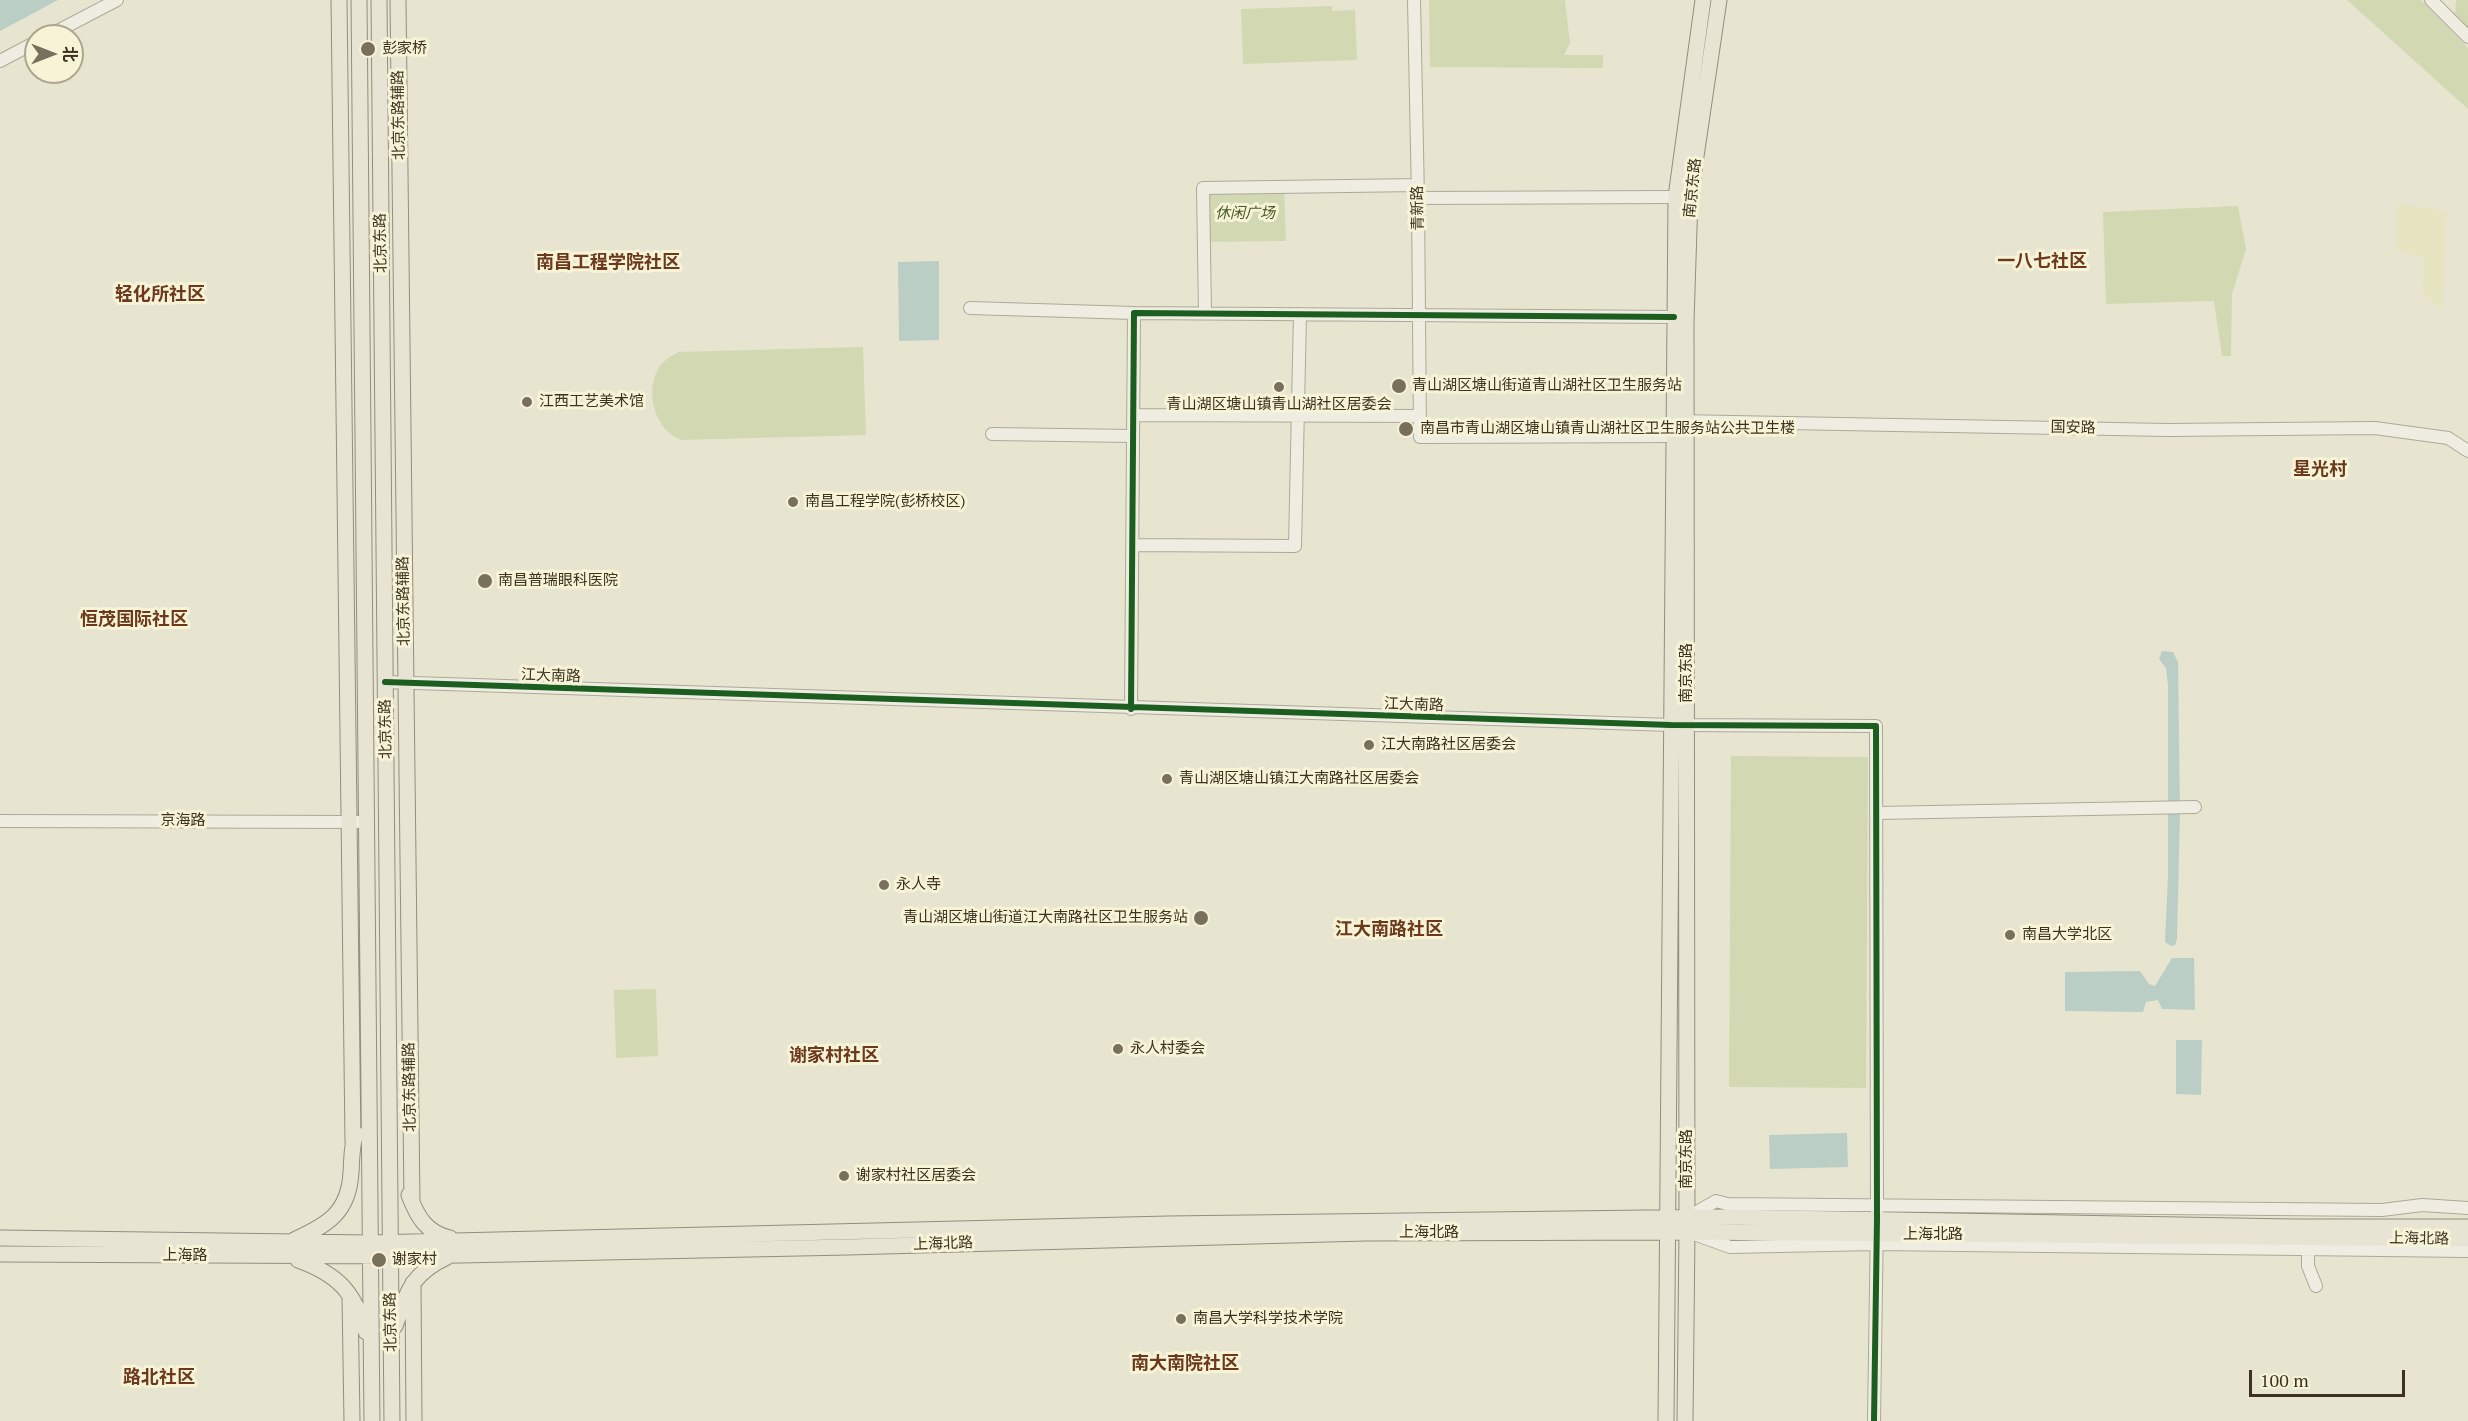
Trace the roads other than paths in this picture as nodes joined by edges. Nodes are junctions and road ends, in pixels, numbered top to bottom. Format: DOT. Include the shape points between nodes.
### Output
graph roads {
  1 [pos="117,0"];
  2 [pos="339,0"];
  3 [pos="359,0"];
  4 [pos="379,0"];
  5 [pos="398,0"];
  6 [pos="1414,0"];
  7 [pos="1703,0"];
  8 [pos="1719,0"];
  9 [pos="2431,0"];
  10 [pos="71,24"];
  11 [pos="2468,37"];
  12 [pos="24,48"];
  13 [pos="0,61"];
  14 [pos="1418,191"];
  15 [pos="1676,197"];
  16 [pos="970,308"];
  17 [pos="1134,312"];
  18 [pos="1205,313"];
  19 [pos="1300,314"];
  20 [pos="1419,315"];
  21 [pos="1674,317"];
  22 [pos="1133,415"];
  23 [pos="1299,416"];
  24 [pos="1420,416"];
  25 [pos="1680,429"];
  26 [pos="992,434"];
  27 [pos="1133,436"];
  28 [pos="2468,452"];
  29 [pos="1132,545"];
  30 [pos="385,682"];
  31 [pos="405,683"];
  32 [pos="1131,709"];
  33 [pos="1671,725"];
  34 [pos="1687,726"];
  35 [pos="2190,807"];
  36 [pos="1878,813"];
  37 [pos="0,821"];
  38 [pos="347,822"];
  39 [pos="365,822"];
  40 [pos="370,1101"];
  41 [pos="390,1139"];
  42 [pos="353,1142"];
  43 [pos="412,1202"];
  44 [pos="2468,1208"];
  45 [pos="1666,1225"];
  46 [pos="1687,1225"];
  47 [pos="1876,1225"];
  48 [pos="2468,1227"];
  49 [pos="0,1238"];
  50 [pos="2468,1239"];
  51 [pos="467,1241"];
  52 [pos="2308,1243"];
  53 [pos="391,1249"];
  54 [pos="287,1250"];
  55 [pos="370,1250"];
  56 [pos="2468,1251"];
  57 [pos="0,1254"];
  58 [pos="453,1255"];
  59 [pos="413,1283"];
  60 [pos="2316,1286"];
  61 [pos="350,1294"];
  62 [pos="391,1337"];
  63 [pos="371,1348"];
  64 [pos="352,1421"];
  65 [pos="372,1421"];
  66 [pos="392,1421"];
  67 [pos="414,1421"];
  68 [pos="1666,1421"];
  69 [pos="1685,1421"];
  70 [pos="1874,1421"];
  1 -- 10 [label="street"];
  2 -- 38 [label="main road"];
  3 -- 39 [label="main road, 北京东路"];
  4 -- 30 [label="main road, 北京东路"];
  5 -- 31 [label="main road, 北京东路辅路"];
  6 -- 14 [label="street, 青新路"];
  7 -- 15 [label="main road, 南京东路"];
  8 -- 25 [label="main road, 南京东路" via="1690,196"];
  9 -- 11 [label="street"];
  12 -- 13 [label="street"];
  14 -- 15 [label="street"];
  14 -- 18 [label="street" via="1203,188"];
  14 -- 20 [label="street, 青新路"];
  15 -- 21 [label="main road, 南京东路"];
  16 -- 17 [label="street"];
  17 -- 18 [label="street"];
  17 -- 22 [label="street"];
  18 -- 19 [label="street"];
  19 -- 20 [label="street"];
  19 -- 23 [label="street"];
  20 -- 21 [label="street"];
  20 -- 24 [label="street, 青新路"];
  21 -- 25 [label="main road, 南京东路"];
  22 -- 23 [label="street"];
  22 -- 27 [label="street"];
  23 -- 24 [label="street"];
  23 -- 29 [label="street" via="1295,546"];
  24 -- 25 [label="street, 国安路" via="1420,437"];
  25 -- 28 [label="street, 国安路" via="2375,428 2448,438"];
  25 -- 33 [label="main road, 南京东路"];
  25 -- 34 [label="main road, 南京东路"];
  26 -- 27 [label="street"];
  27 -- 29 [label="street"];
  29 -- 32 [label="street"];
  30 -- 31 [label="street, 江大南路"];
  30 -- 41 [label="main road, 北京东路"];
  31 -- 32 [label="street, 江大南路"];
  31 -- 43 [label="main road, 北京东路辅路"];
  32 -- 33 [label="street, 江大南路"];
  33 -- 34 [label="street, 江大南路"];
  33 -- 45 [label="main road, 南京东路"];
  34 -- 36 [label="street, 江大南路" via="1876,726"];
  34 -- 46 [label="main road, 南京东路"];
  35 -- 36 [label="street"];
  36 -- 47 [label="street"];
  37 -- 38 [label="street, 京海路"];
  38 -- 39 [label="street, 京海路"];
  38 -- 42 [label="main road"];
  39 -- 40 [label="main road, 北京东路"];
  40 -- 42 [label="main road"];
  40 -- 55 [label="main road, 北京东路"];
  41 -- 43 [label="main road"];
  41 -- 53 [label="main road, 北京东路"];
  42 -- 54 [label="main road" via="350,1189 338,1214"];
  43 -- 51 [label="main road" via="427,1228 440,1236"];
  44 -- 47 [label="street" via="2422,1205 2382,1210"];
  45 -- 46 [label="main road, 上海北路"];
  45 -- 51 [label="main road, 上海北路" via="1168,1224"];
  45 -- 58 [label="main road, 上海北路"];
  45 -- 68 [label="main road, 南京东路"];
  46 -- 47 [label="main road, 上海北路"];
  46 -- 47 [label="street" via="1716,1201"];
  46 -- 69 [label="main road, 南京东路"];
  47 -- 48 [label="main road, 上海北路"];
  47 -- 52 [label="main road, 上海北路"];
  47 -- 70 [label="street"];
  49 -- 54 [label="main road, 上海路"];
  50 -- 52 [label="main road, 上海北路"];
  51 -- 53 [label="main road, 上海北路"];
  52 -- 56 [label="street"];
  52 -- 60 [label="street" via="2308,1266"];
  53 -- 55 [label="main road, 上海路"];
  53 -- 58 [label="main road, 上海北路"];
  53 -- 62 [label="main road, 北京东路"];
  54 -- 55 [label="main road, 上海路"];
  54 -- 57 [label="main road, 上海路"];
  54 -- 61 [label="main road" via="322,1269"];
  55 -- 63 [label="main road, 北京东路"];
  58 -- 59 [label="main road" via="432,1264"];
  59 -- 62 [label="main road"];
  59 -- 67 [label="main road, 北京东路"];
  61 -- 63 [label="main road" via="362,1316"];
  61 -- 64 [label="main road"];
  62 -- 66 [label="main road, 北京东路"];
  63 -- 65 [label="main road, 北京东路"];
}
